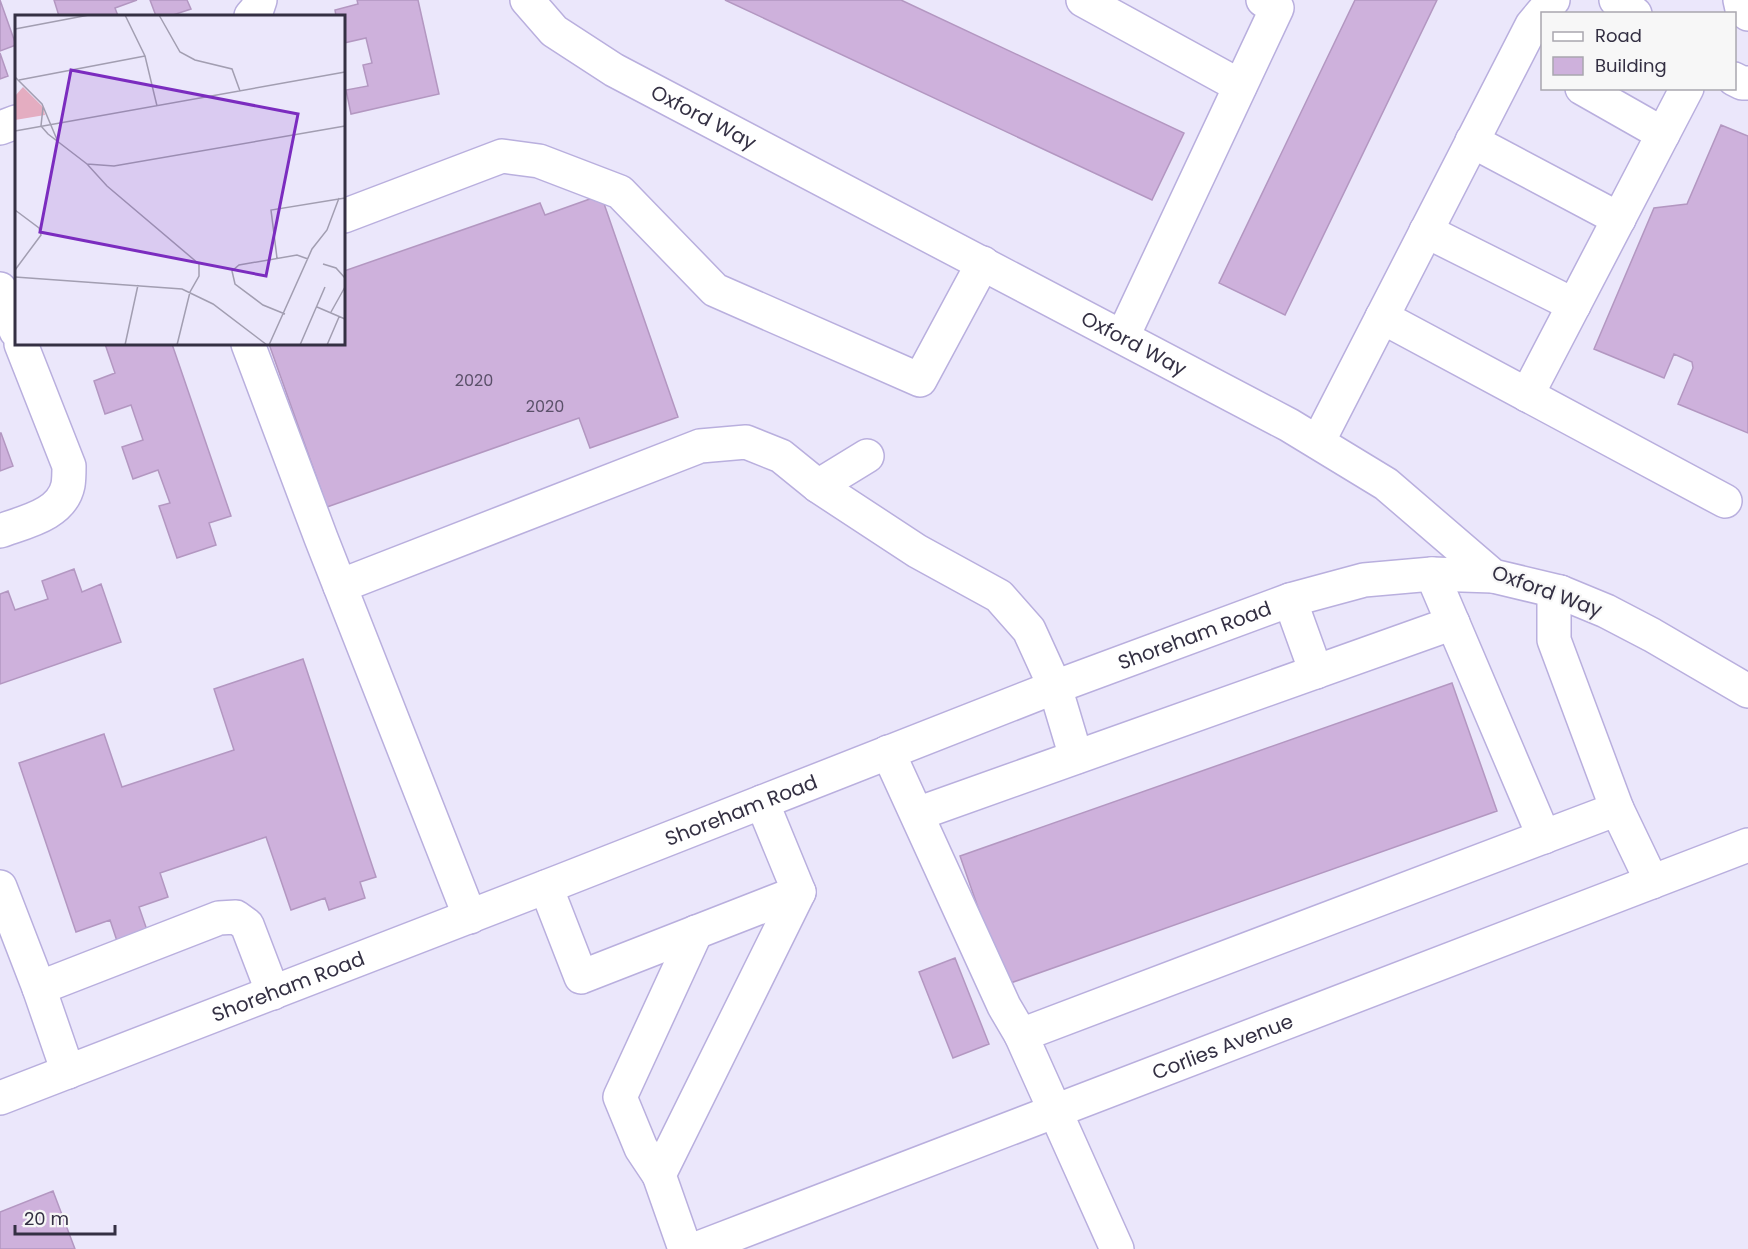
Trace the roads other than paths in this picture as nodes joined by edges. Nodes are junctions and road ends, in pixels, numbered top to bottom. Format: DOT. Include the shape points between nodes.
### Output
graph roads {
  1 [pos="261,0"];
  2 [pos="527,0"];
  3 [pos="1083,0"];
  4 [pos="1263,0"];
  5 [pos="1552,0"];
  6 [pos="1616,0"];
  7 [pos="1740,0"];
  8 [pos="1542,12"];
  9 [pos="1632,12"];
  10 [pos="1541,14"];
  11 [pos="1748,14"];
  12 [pos="252,15"];
  13 [pos="1530,60"];
  14 [pos="1240,86"];
  15 [pos="1586,90"];
  16 [pos="1686,90"];
  17 [pos="15,122"];
  18 [pos="0,128"];
  19 [pos="1663,134"];
  20 [pos="1472,141"];
  21 [pos="345,216"];
  22 [pos="1618,219"];
  23 [pos="1426,231"];
  24 [pos="983,263"];
  25 [pos="0,289"];
  26 [pos="1574,305"];
  27 [pos="1382,317"];
  28 [pos="15,328"];
  29 [pos="1123,336"];
  30 [pos="21,345"];
  31 [pos="248,345"];
  32 [pos="1527,395"];
  33 [pos="1318,442"];
  34 [pos="867,456"];
  35 [pos="818,486"];
  36 [pos="1725,501"];
  37 [pos="0,531"];
  38 [pos="1432,574"];
  39 [pos="1493,576"];
  40 [pos="340,586"];
  41 [pos="1560,592"];
  42 [pos="1290,600"];
  43 [pos="1453,623"];
  44 [pos="1316,672"];
  45 [pos="1055,687"];
  46 [pos="1745,694"];
  47 [pos="888,752"];
  48 [pos="1076,757"];
  49 [pos="762,802"];
  50 [pos="1617,809"];
  51 [pos="917,814"];
  52 [pos="1544,837"];
  53 [pos="1748,845"];
  54 [pos="1652,882"];
  55 [pos="0,887"];
  56 [pos="546,887"];
  57 [pos="799,892"];
  58 [pos="470,916"];
  59 [pos="696,932"];
  60 [pos="39,988"];
  61 [pos="273,993"];
  62 [pos="1022,1035"];
  63 [pos="68,1072"];
  64 [pos="0,1098"];
  65 [pos="1056,1112"];
  66 [pos="659,1174"];
  67 [pos="685,1249"];
  68 [pos="696,1249"];
  69 [pos="1116,1249"];
  1 -- 12 [label="main road"];
  2 -- 24 [label="main road, Oxford Way" via="554,31 614,70"];
  3 -- 14 [label="main road"];
  4 -- 14 [label="main road" via="1277,8"];
  5 -- 8 [label="main road"];
  6 -- 9 [label="main road"];
  7 -- 11 [label="main road"];
  10 -- 13 [label="main road" via="1532,25"];
  13 -- 20 [label="main road"];
  14 -- 29 [label="main road"];
  15 -- 19 [label="main road"];
  16 -- 19 [label="main road"];
  17 -- 18 [label="main road"];
  19 -- 22 [label="main road"];
  20 -- 22 [label="main road"];
  20 -- 23 [label="main road"];
  21 -- 24 [label="main road" via="502,156 538,161 620,192 715,290 920,380"];
  22 -- 26 [label="main road"];
  23 -- 26 [label="main road"];
  23 -- 27 [label="main road"];
  24 -- 29 [label="main road, Oxford Way"];
  25 -- 28 [label="main road"];
  26 -- 32 [label="main road"];
  27 -- 32 [label="main road"];
  27 -- 33 [label="main road"];
  29 -- 33 [label="main road, Oxford Way"];
  30 -- 37 [label="main road" via="69,466 68,487 48,513"];
  31 -- 40 [label="main road"];
  32 -- 36 [label="main road"];
  33 -- 39 [label="main road, Oxford Way" via="1386,484"];
  34 -- 35 [label="main road"];
  35 -- 40 [label="main road" via="781,456 746,442 700,446"];
  35 -- 45 [label="main road" via="917,551 999,596 1029,630"];
  38 -- 39 [label="main road, Shoreham Road"];
  38 -- 42 [label="main road, Shoreham Road" via="1364,580"];
  38 -- 43 [label="main road"];
  39 -- 41 [label="main road, Oxford Way"];
  40 -- 58 [label="main road"];
  41 -- 46 [label="main road, Oxford Way" via="1652,635"];
  41 -- 50 [label="main road" via="1554,602 1554,640"];
  42 -- 44 [label="main road"];
  42 -- 45 [label="main road, Shoreham Road"];
  43 -- 44 [label="main road"];
  43 -- 52 [label="main road"];
  44 -- 48 [label="main road"];
  45 -- 47 [label="main road, Shoreham Road"];
  45 -- 48 [label="main road"];
  47 -- 49 [label="main road, Shoreham Road"];
  47 -- 51 [label="main road"];
  48 -- 51 [label="main road"];
  49 -- 56 [label="main road, Shoreham Road"];
  49 -- 57 [label="main road"];
  50 -- 52 [label="main road"];
  50 -- 54 [label="main road"];
  51 -- 62 [label="main road" via="1004,1006"];
  52 -- 62 [label="main road"];
  53 -- 54 [label="main road, Corlies Avenue"];
  54 -- 65 [label="main road, Corlies Avenue"];
  55 -- 60 [label="main road"];
  56 -- 58 [label="main road, Shoreham Road"];
  56 -- 59 [label="main road" via="581,977"];
  57 -- 59 [label="main road"];
  57 -- 66 [label="main road"];
  58 -- 61 [label="main road, Shoreham Road"];
  59 -- 66 [label="main road" via="620,1097 641,1148"];
  60 -- 61 [label="main road" via="219,918 236,917 247,925"];
  60 -- 63 [label="main road"];
  61 -- 63 [label="main road, Shoreham Road"];
  62 -- 65 [label="main road"];
  63 -- 64 [label="main road, Shoreham Road"];
  65 -- 68 [label="main road, Corlies Avenue"];
  65 -- 69 [label="main road"];
  66 -- 67 [label="main road"];
}
